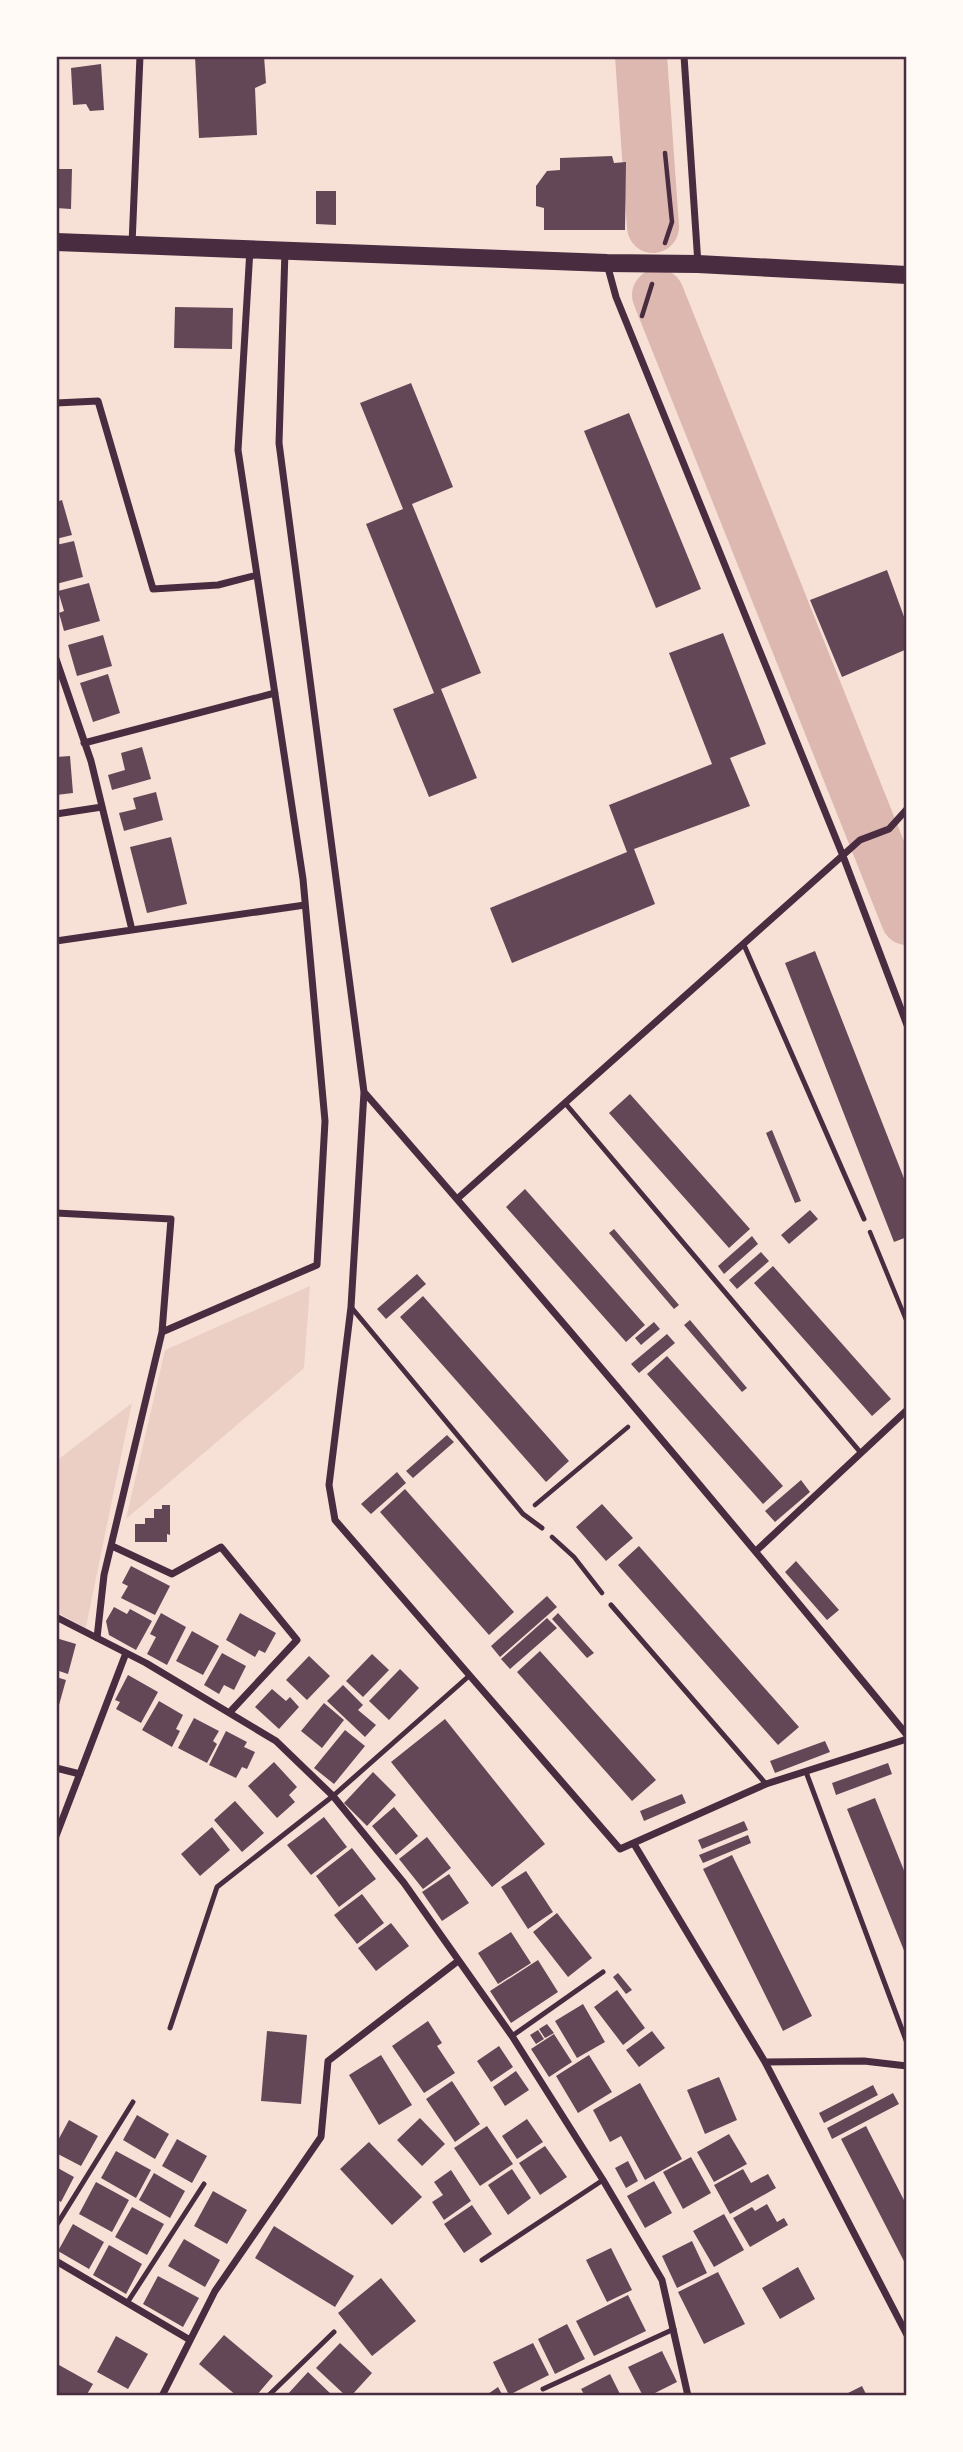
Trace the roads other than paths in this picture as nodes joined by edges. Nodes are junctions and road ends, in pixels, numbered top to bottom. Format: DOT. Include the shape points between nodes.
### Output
graph roads {
  1 [pos="140,56"];
  2 [pos="684,56"];
  3 [pos="56,242"];
  4 [pos="132,245"];
  5 [pos="250,249"];
  6 [pos="285,250"];
  7 [pos="607,263"];
  8 [pos="698,264"];
  9 [pos="907,275"];
  10 [pos="56,403"];
  11 [pos="257,575"];
  12 [pos="56,659"];
  13 [pos="275,693"];
  14 [pos="84,743"];
  15 [pos="102,807"];
  16 [pos="905,811"];
  17 [pos="56,814"];
  18 [pos="907,821"];
  19 [pos="844,856"];
  20 [pos="304,905"];
  21 [pos="132,930"];
  22 [pos="56,941"];
  23 [pos="744,945"];
  24 [pos="907,1025"];
  25 [pos="365,1092"];
  26 [pos="565,1104"];
  27 [pos="457,1199"];
  28 [pos="56,1213"];
  29 [pos="864,1219"];
  30 [pos="351,1307"];
  31 [pos="162,1332"];
  32 [pos="907,1410"];
  33 [pos="861,1453"];
  34 [pos="542,1528"];
  35 [pos="112,1546"];
  36 [pos="756,1551"];
  37 [pos="611,1605"];
  38 [pos="56,1617"];
  39 [pos="97,1638"];
  40 [pos="126,1653"];
  41 [pos="469,1676"];
  42 [pos="230,1712"];
  43 [pos="907,1737"];
  44 [pos="56,1768"];
  45 [pos="806,1772"];
  46 [pos="80,1774"];
  47 [pos="766,1784"];
  48 [pos="333,1796"];
  49 [pos="56,1836"];
  50 [pos="634,1844"];
  51 [pos="458,1961"];
  52 [pos="603,1972"];
  53 [pos="170,2028"];
  54 [pos="512,2036"];
  55 [pos="907,2043"];
  56 [pos="765,2062"];
  57 [pos="907,2066"];
  58 [pos="133,2102"];
  59 [pos="603,2180"];
  60 [pos="204,2184"];
  61 [pos="56,2226"];
  62 [pos="482,2260"];
  63 [pos="56,2262"];
  64 [pos="127,2304"];
  65 [pos="674,2329"];
  66 [pos="334,2332"];
  67 [pos="907,2335"];
  68 [pos="190,2340"];
  69 [pos="543,2389"];
  70 [pos="162,2396"];
  71 [pos="268,2396"];
  72 [pos="688,2396"];
  1 -- 4 [label="street"];
  2 -- 8 [label="street"];
  3 -- 4 [label="main road"];
  4 -- 5 [label="main road"];
  5 -- 6 [label="main road"];
  5 -- 11 [label="street" via="239,450"];
  6 -- 7 [label="main road"];
  6 -- 25 [label="street" via="279,443"];
  7 -- 8 [label="main road"];
  7 -- 19 [label="street" via="621,310"];
  8 -- 9 [label="main road"];
  10 -- 11 [label="street" via="98,401 153,589 218,585"];
  11 -- 13 [label="street"];
  12 -- 14 [label="street"];
  13 -- 14 [label="street"];
  13 -- 20 [label="street"];
  14 -- 15 [label="street"];
  15 -- 17 [label="street"];
  15 -- 21 [label="street"];
  16 -- 18 [label="street"];
  16 -- 19 [label="street" via="889,829 860,840"];
  19 -- 23 [label="street"];
  19 -- 24 [label="street"];
  20 -- 21 [label="street"];
  20 -- 31 [label="street" via="325,1121 317,1265"];
  21 -- 22 [label="street"];
  23 -- 26 [label="street"];
  23 -- 29 [label="lane"];
  25 -- 27 [label="street"];
  25 -- 30 [label="street"];
  26 -- 27 [label="street"];
  26 -- 33 [label="lane"];
  27 -- 36 [label="street"];
  28 -- 31 [label="street" via="171,1219"];
  30 -- 34 [label="lane" via="523,1514"];
  30 -- 41 [label="street" via="329,1485 335,1520"];
  31 -- 35 [label="street"];
  32 -- 33 [label="street"];
  33 -- 36 [label="street"];
  35 -- 39 [label="street"];
  35 -- 42 [label="street" via="172,1574 221,1547 297,1640"];
  36 -- 43 [label="street"];
  37 -- 47 [label="lane"];
  38 -- 39 [label="street"];
  39 -- 40 [label="street"];
  40 -- 42 [label="street"];
  40 -- 46 [label="street"];
  41 -- 48 [label="lane"];
  41 -- 50 [label="street" via="620,1849"];
  42 -- 48 [label="street" via="276,1741"];
  43 -- 45 [label="street"];
  44 -- 46 [label="street"];
  45 -- 47 [label="street"];
  45 -- 55 [label="lane"];
  46 -- 49 [label="street"];
  47 -- 50 [label="street"];
  48 -- 51 [label="street" via="404,1883"];
  48 -- 53 [label="lane" via="217,1887"];
  50 -- 56 [label="street"];
  51 -- 54 [label="street"];
  51 -- 68 [label="street" via="328,2061 321,2137 215,2291"];
  52 -- 54 [label="lane"];
  54 -- 59 [label="street"];
  56 -- 57 [label="street" via="864,2061"];
  56 -- 67 [label="street"];
  58 -- 61 [label="lane"];
  59 -- 62 [label="lane"];
  59 -- 65 [label="street" via="662,2280"];
  60 -- 64 [label="lane"];
  63 -- 64 [label="street"];
  64 -- 68 [label="street"];
  65 -- 69 [label="lane"];
  65 -- 72 [label="street"];
  66 -- 71 [label="lane"];
  68 -- 70 [label="street"];
}
